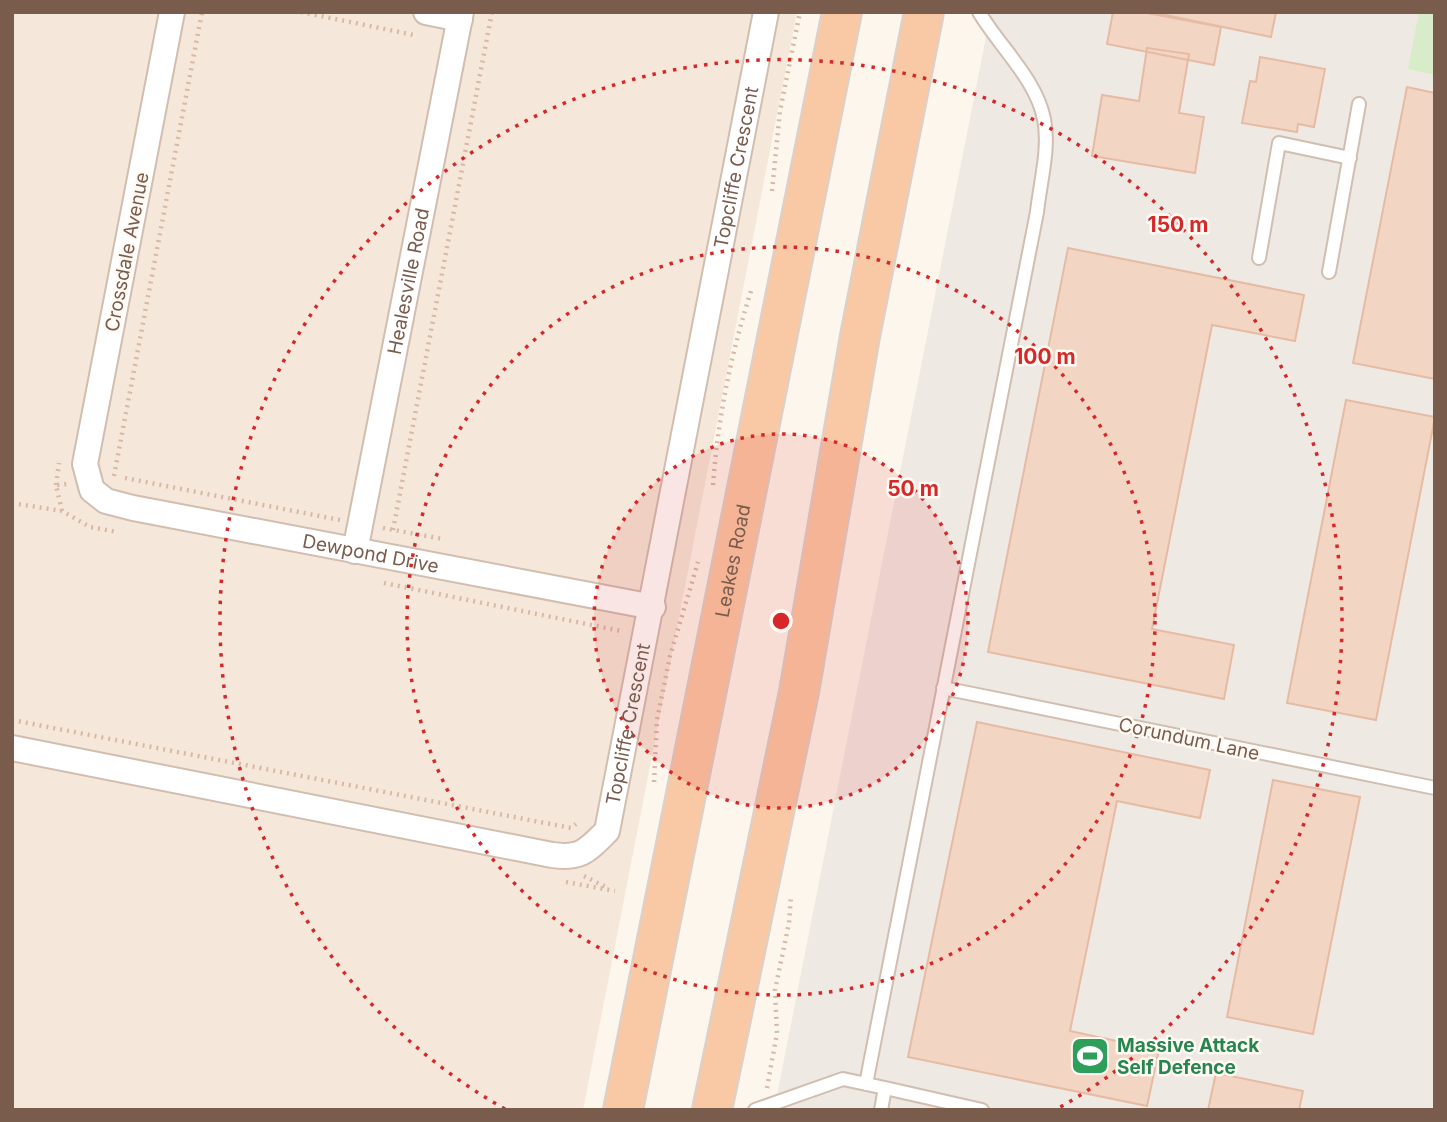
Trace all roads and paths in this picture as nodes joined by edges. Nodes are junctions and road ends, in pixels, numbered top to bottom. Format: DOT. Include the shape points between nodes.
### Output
graph roads {
  1 [pos="172,12"];
  2 [pos="302,12"];
  3 [pos="492,12"];
  4 [pos="766,12"];
  5 [pos="800,12"];
  6 [pos="842,12"];
  7 [pos="924,12"];
  8 [pos="979,12"];
  9 [pos="461,15"];
  10 [pos="422,24"];
  11 [pos="1359,104"];
  12 [pos="1350,158"];
  13 [pos="771,198"];
  14 [pos="1259,258"];
  15 [pos="1329,272"];
  16 [pos="754,285"];
  17 [pos="92,490"];
  18 [pos="713,491"];
  19 [pos="12,503"];
  20 [pos="393,530"];
  21 [pos="130,534"];
  22 [pos="355,551"];
  23 [pos="700,555"];
  24 [pos="370,581"];
  25 [pos="653,607"];
  26 [pos="619,643"];
  27 [pos="943,688"];
  28 [pos="12,720"];
  29 [pos="12,748"];
  30 [pos="1435,788"];
  31 [pos="654,795"];
  32 [pos="586,817"];
  33 [pos="866,1084"];
  34 [pos="884,1088"];
  35 [pos="623,1110"];
  36 [pos="712,1110"];
  37 [pos="755,1110"];
  38 [pos="881,1110"];
  39 [pos="982,1110"];
  1 -- 17 [label="street, Crossdale Avenue" via="85,464"];
  2 -- 10 [label="path"];
  3 -- 20 [label="path"];
  4 -- 25 [label="street, Topcliffe Crescent"];
  5 -- 13 [label="path" via="780,111"];
  6 -- 35 [label="highway, Leakes Road"];
  7 -- 36 [label="highway" via="860,336 799,692"];
  8 -- 27 [label="lane" via="1028,81 1044,119 1044,151 1037,212"];
  9 -- 10 [label="street"];
  9 -- 22 [label="street, Healesville Road"];
  11 -- 12 [label="lane"];
  12 -- 14 [label="lane" via="1279,143"];
  12 -- 15 [label="lane"];
  16 -- 18 [label="path" via="734,344 716,440"];
  17 -- 22 [label="street, Dewpond Drive" via="106,501 133,508"];
  19 -- 21 [label="path" via="62,511 90,527"];
  22 -- 25 [label="street, Dewpond Drive"];
  23 -- 31 [label="path" via="670,656 657,720"];
  24 -- 26 [label="path" via="621,629"];
  25 -- 29 [label="street, Topcliffe Crescent" via="607,831 573,858"];
  27 -- 30 [label="lane, Corundum Lane"];
  27 -- 33 [label="lane"];
  28 -- 32 [label="path" via="571,828"];
  33 -- 34 [label="lane"];
  33 -- 37 [label="lane" via="843,1079"];
  34 -- 38 [label="lane"];
  34 -- 39 [label="lane"];
}
